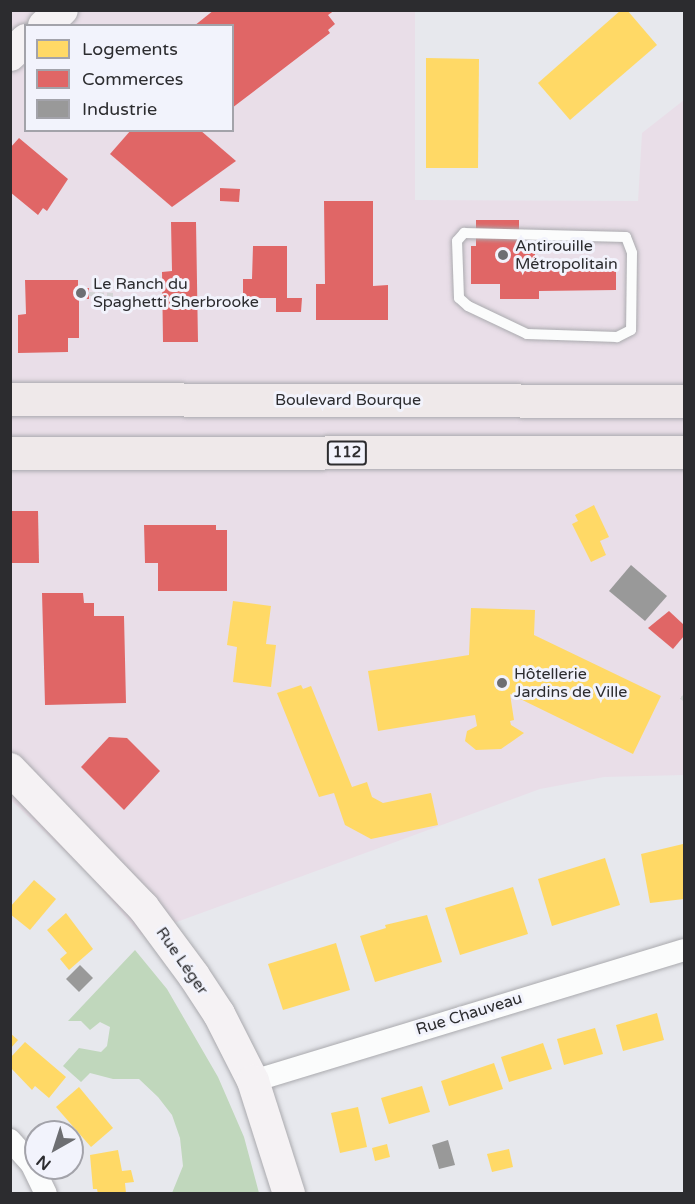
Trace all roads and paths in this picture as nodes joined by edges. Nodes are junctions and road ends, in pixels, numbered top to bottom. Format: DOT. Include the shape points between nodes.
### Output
graph roads {
  1 [pos="24,42"];
  2 [pos="10,55"];
  3 [pos="89,294"];
  4 [pos="115,295"];
  5 [pos="468,306"];
  6 [pos="10,399"];
  7 [pos="684,401"];
  8 [pos="684,452"];
  9 [pos="10,453"];
  10 [pos="10,769"];
  11 [pos="684,950"];
  12 [pos="254,1081"];
  13 [pos="10,1140"];
  14 [pos="46,1194"];
  15 [pos="289,1194"];
  1 -- 2 [label="street"];
  3 -- 4 [label="path"];
  5 -- 5 [label="lane" via="527,334 628,334 631,244 617,234 464,233 456,242 459,298"];
  6 -- 7 [label="main road, Boulevard Bourque"];
  8 -- 9 [label="main road, 112"];
  10 -- 12 [label="street, Rue Léger" via="108,869 167,938 219,1014"];
  11 -- 12 [label="street, Rue Chauveau"];
  12 -- 15 [label="street, Rue Léger"];
  13 -- 14 [label="street" via="31,1163"];
}
